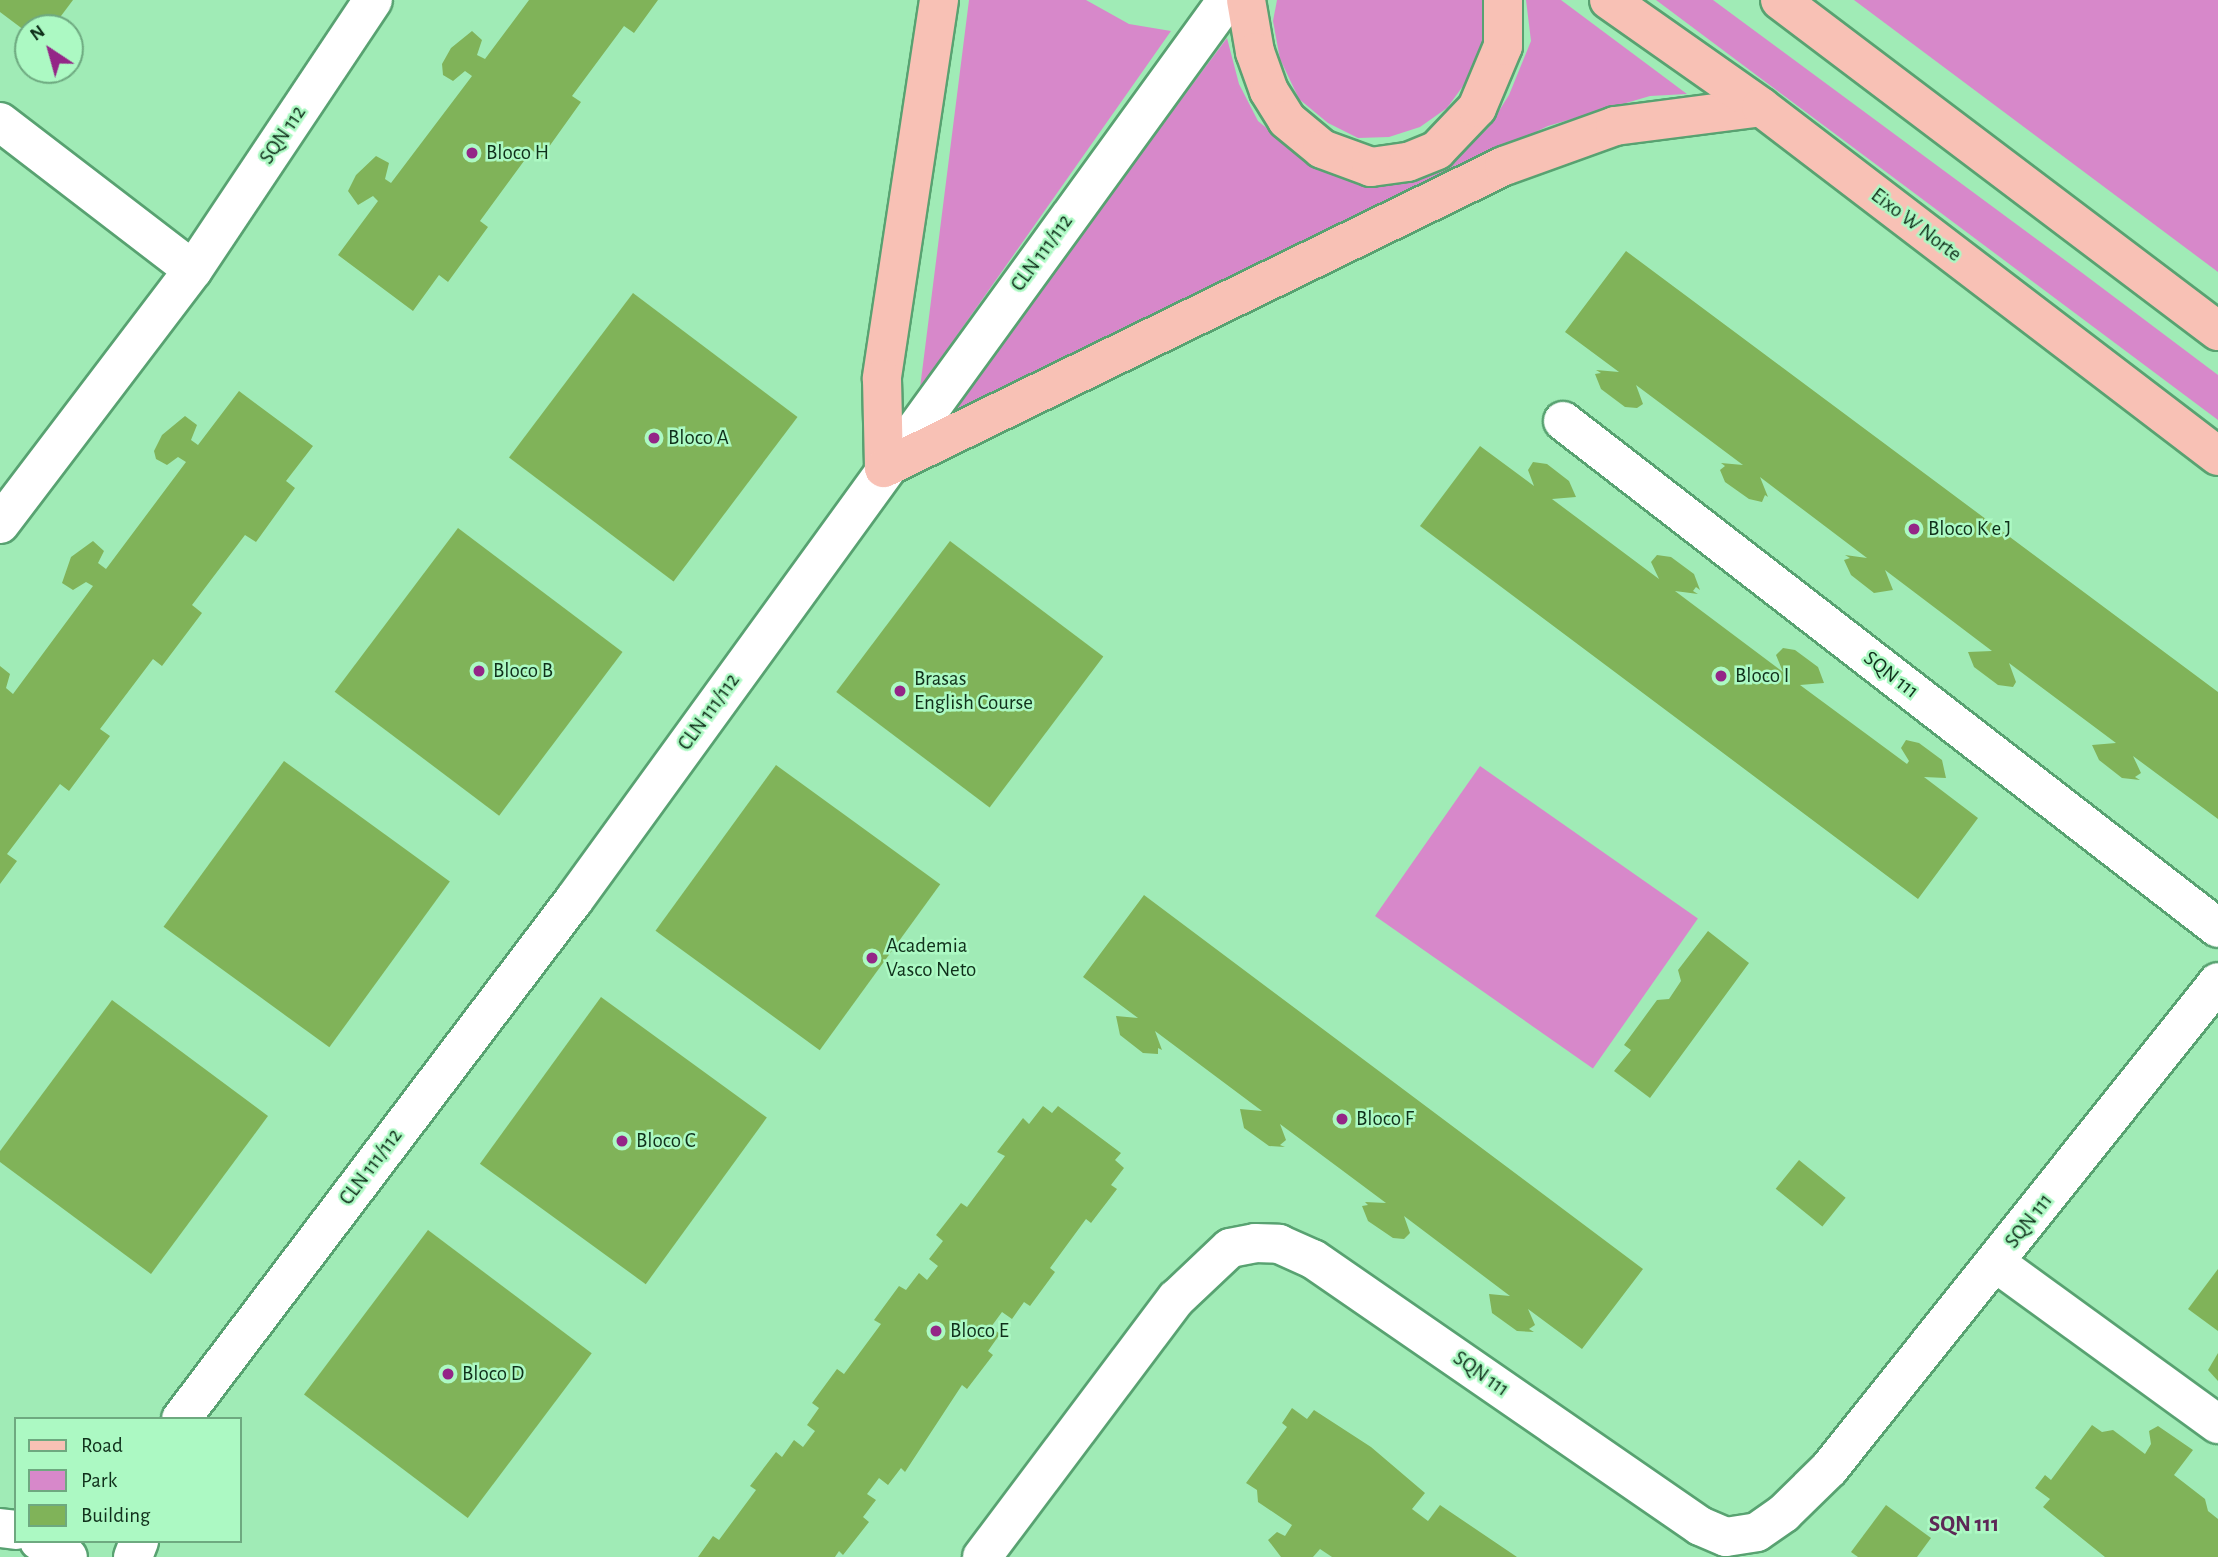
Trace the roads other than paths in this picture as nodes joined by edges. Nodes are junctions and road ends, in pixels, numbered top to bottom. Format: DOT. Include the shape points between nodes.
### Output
graph roads {
  1 [pos="373,0"];
  2 [pos="939,0"];
  3 [pos="1227,0"];
  4 [pos="1246,0"];
  5 [pos="1503,0"];
  6 [pos="1609,0"];
  7 [pos="1780,0"];
  8 [pos="1761,107"];
  9 [pos="0,122"];
  10 [pos="193,270"];
  11 [pos="2218,331"];
  12 [pos="1563,421"];
  13 [pos="2218,456"];
  14 [pos="884,468"];
  15 [pos="0,524"];
  16 [pos="2218,928"];
  17 [pos="2218,982"];
  18 [pos="1996,1263"];
  19 [pos="181,1417"];
  20 [pos="2218,1424"];
  21 [pos="43,1543"];
  22 [pos="68,1557"];
  23 [pos="982,1557"];
  1 -- 10 [label="street, SQN 112"];
  2 -- 14 [label="main road" via="882,379"];
  3 -- 14 [label="street, CLN 111/112"];
  4 -- 5 [label="main road" via="1255,52 1269,91 1287,120 1322,149 1371,167 1408,162 1437,150 1477,108 1503,46"];
  6 -- 8 [label="main road, Eixo W Norte"];
  7 -- 11 [label="main road"];
  8 -- 13 [label="main road, Eixo W Norte"];
  8 -- 14 [label="main road" via="1615,126 1504,166"];
  9 -- 10 [label="street"];
  10 -- 15 [label="street, SQN 112"];
  12 -- 16 [label="street, SQN 111"];
  14 -- 19 [label="street, CLN 111/112" via="574,900"];
  17 -- 18 [label="street, SQN 111"];
  18 -- 20 [label="street, SQN 111"];
  18 -- 23 [label="street, SQN 111" via="1829,1469 1757,1532 1726,1537 1700,1526 1313,1259 1279,1244 1230,1248 1176,1299"];
  21 -- 22 [label="street"];
}
